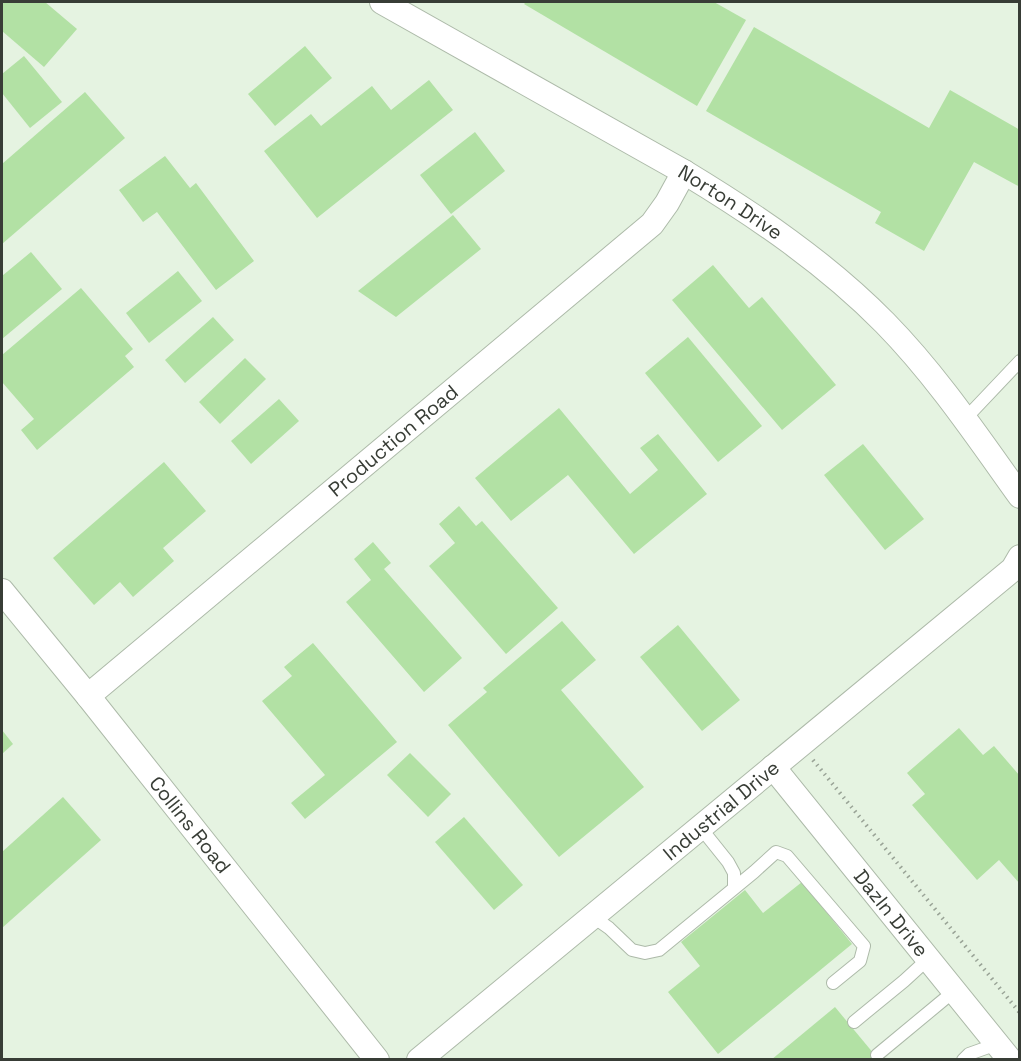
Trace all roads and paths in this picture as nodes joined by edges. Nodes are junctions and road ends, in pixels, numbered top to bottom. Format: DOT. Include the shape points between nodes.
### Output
graph roads {
  1 [pos="382,2"];
  2 [pos="684,172"];
  3 [pos="1020,362"];
  4 [pos="966,419"];
  5 [pos="1020,496"];
  6 [pos="1020,557"];
  7 [pos="2,591"];
  8 [pos="88,696"];
  9 [pos="800,744"];
  10 [pos="773,766"];
  11 [pos="700,827"];
  12 [pos="734,887"];
  13 [pos="592,916"];
  14 [pos="928,959"];
  15 [pos="833,983"];
  16 [pos="957,994"];
  17 [pos="1020,1013"];
  18 [pos="854,1022"];
  19 [pos="1004,1052"];
  20 [pos="877,1055"];
  21 [pos="377,1059"];
  22 [pos="419,1059"];
  23 [pos="963,1059"];
  1 -- 2 [label="street, Norton Drive"];
  2 -- 4 [label="street, Norton Drive" via="793,243 845,285 923,364"];
  2 -- 8 [label="street, Production Road" via="652,224"];
  3 -- 4 [label="lane"];
  4 -- 5 [label="street"];
  6 -- 9 [label="street, Industrial Drive" via="1013,569"];
  7 -- 8 [label="street, Collins Road"];
  8 -- 21 [label="street, Collins Road"];
  9 -- 10 [label="street, Industrial Drive"];
  9 -- 17 [label="path"];
  10 -- 11 [label="street, Industrial Drive"];
  10 -- 14 [label="street, Dazln Drive"];
  11 -- 12 [label="lane" via="728,862 734,873"];
  11 -- 13 [label="street, Industrial Drive"];
  12 -- 13 [label="lane" via="659,950 645,953 633,950"];
  12 -- 15 [label="lane" via="776,852 787,856 864,946 860,961"];
  13 -- 22 [label="street, Industrial Drive"];
  14 -- 16 [label="street, Dazln Drive"];
  14 -- 18 [label="lane"];
  16 -- 19 [label="street, Dazln Drive"];
  16 -- 20 [label="lane" via="947,997"];
  19 -- 23 [label="lane" via="969,1054"];
}
